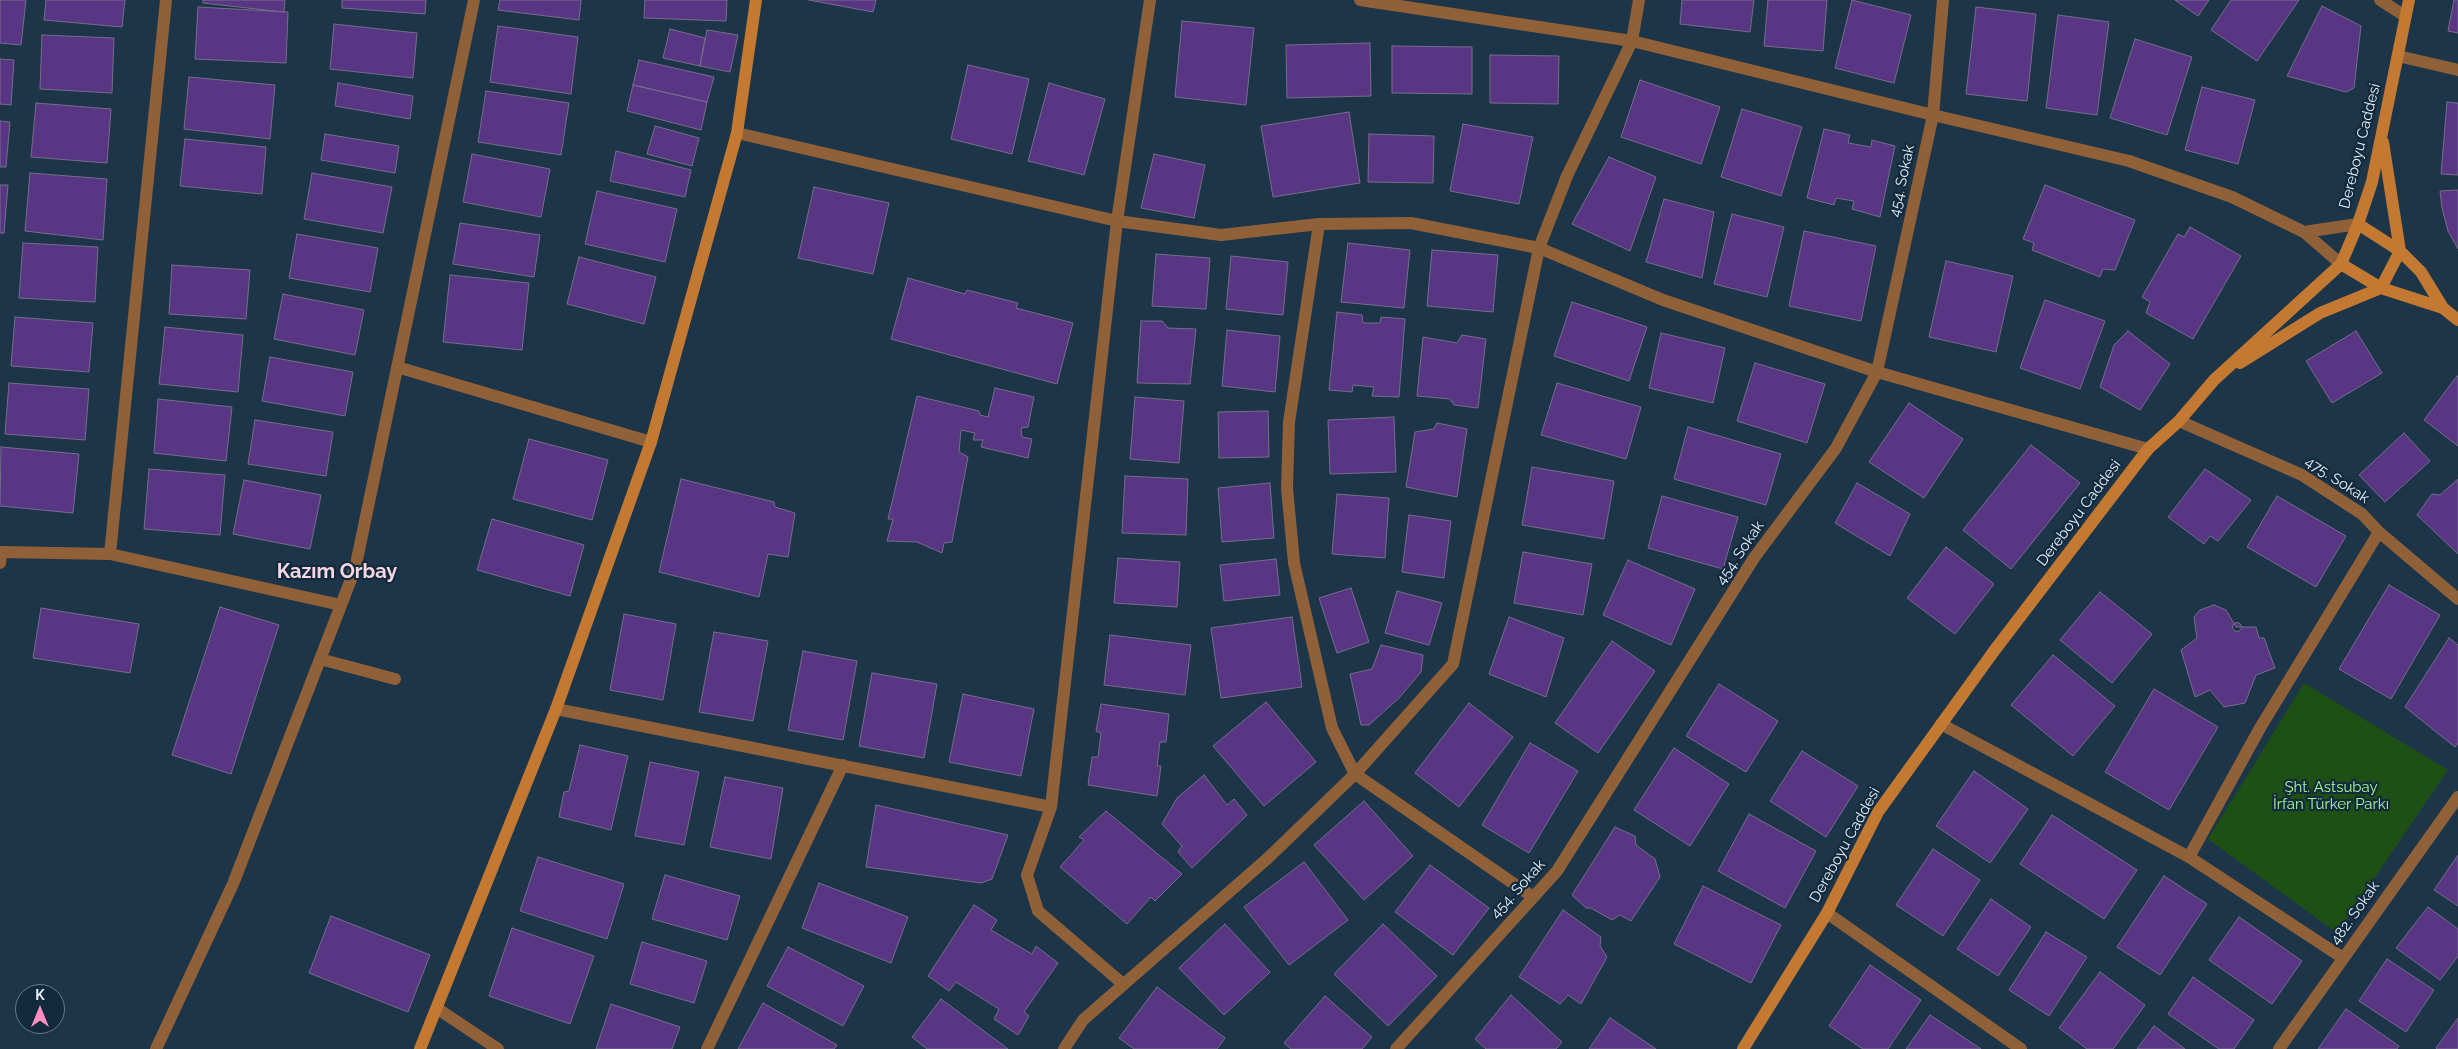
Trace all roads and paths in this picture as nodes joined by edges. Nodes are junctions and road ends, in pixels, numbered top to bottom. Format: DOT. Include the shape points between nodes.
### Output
graph roads {
  1 [pos="166,0"];
  2 [pos="474,0"];
  3 [pos="756,0"];
  4 [pos="1150,0"];
  5 [pos="1360,0"];
  6 [pos="1638,0"];
  7 [pos="1944,0"];
  8 [pos="2380,0"];
  9 [pos="2409,0"];
  10 [pos="2405,16"];
  11 [pos="1632,41"];
  12 [pos="2398,56"];
  13 [pos="2458,70"];
  14 [pos="1932,116"];
  15 [pos="2381,132"];
  16 [pos="738,133"];
  17 [pos="1117,222"];
  18 [pos="1319,224"];
  19 [pos="2358,224"];
  20 [pos="2304,232"];
  21 [pos="1539,248"];
  22 [pos="2400,251"];
  23 [pos="2340,264"];
  24 [pos="2381,288"];
  25 [pos="2443,308"];
  26 [pos="2458,320"];
  27 [pos="397,367"];
  28 [pos="1877,372"];
  29 [pos="2214,380"];
  30 [pos="2179,421"];
  31 [pos="651,442"];
  32 [pos="2148,449"];
  33 [pos="2379,532"];
  34 [pos="110,554"];
  35 [pos="0,555"];
  36 [pos="2458,599"];
  37 [pos="340,605"];
  38 [pos="320,659"];
  39 [pos="395,679"];
  40 [pos="556,709"];
  41 [pos="1941,724"];
  42 [pos="843,765"];
  43 [pos="1355,774"];
  44 [pos="2458,797"];
  45 [pos="1050,807"];
  46 [pos="2189,857"];
  47 [pos="1534,897"];
  48 [pos="1826,912"];
  49 [pos="2343,958"];
  50 [pos="1123,984"];
  51 [pos="438,1009"];
  52 [pos="156,1049"];
  53 [pos="420,1049"];
  54 [pos="498,1049"];
  55 [pos="706,1049"];
  56 [pos="1064,1049"];
  57 [pos="1396,1049"];
  58 [pos="1742,1049"];
  59 [pos="2021,1049"];
  60 [pos="2279,1049"];
  1 -- 34 [label="street"];
  2 -- 27 [label="street"];
  3 -- 16 [label="street"];
  4 -- 17 [label="street"];
  5 -- 11 [label="street"];
  6 -- 11 [label="street"];
  7 -- 14 [label="street, 454. Sokak"];
  8 -- 10 [label="street"];
  9 -- 10 [label="street, Dereboyu Caddesi"];
  10 -- 12 [label="street, Dereboyu Caddesi"];
  11 -- 14 [label="street"];
  11 -- 21 [label="street" via="1567,176"];
  12 -- 13 [label="street"];
  12 -- 15 [label="street, Dereboyu Caddesi"];
  14 -- 20 [label="street" via="2129,161 2232,196"];
  14 -- 28 [label="street, 454. Sokak"];
  15 -- 19 [label="street, Dereboyu Caddesi" via="2372,182"];
  15 -- 22 [label="street"];
  16 -- 17 [label="street"];
  16 -- 31 [label="street"];
  17 -- 18 [label="street" via="1221,235"];
  17 -- 45 [label="street"];
  18 -- 21 [label="street" via="1411,223"];
  18 -- 43 [label="street" via="1289,422 1287,488 1294,563 1332,728"];
  19 -- 20 [label="street"];
  19 -- 22 [label="street"];
  19 -- 23 [label="street, Dereboyu Caddesi"];
  20 -- 23 [label="street"];
  21 -- 28 [label="street" via="1663,300"];
  21 -- 43 [label="street" via="1453,664"];
  22 -- 24 [label="street"];
  22 -- 25 [label="street" via="2421,272"];
  23 -- 24 [label="street"];
  23 -- 29 [label="street, Dereboyu Caddesi"];
  24 -- 25 [label="street"];
  24 -- 29 [label="street" via="2320,314"];
  25 -- 26 [label="street"];
  27 -- 31 [label="street"];
  27 -- 37 [label="street" via="355,569"];
  28 -- 32 [label="street"];
  28 -- 47 [label="street, 454. Sokak" via="1836,448 1754,558 1557,871"];
  29 -- 30 [label="street, Dereboyu Caddesi"];
  30 -- 32 [label="street, Dereboyu Caddesi"];
  30 -- 33 [label="street, 475. Sokak" via="2302,475 2362,514"];
  31 -- 40 [label="street"];
  32 -- 41 [label="street, Dereboyu Caddesi"];
  33 -- 36 [label="street, 475. Sokak"];
  33 -- 46 [label="street" via="2260,728"];
  34 -- 35 [label="street"];
  34 -- 37 [label="street"];
  37 -- 38 [label="street"];
  38 -- 39 [label="street"];
  38 -- 52 [label="street" via="233,884"];
  40 -- 42 [label="street"];
  40 -- 51 [label="street"];
  41 -- 46 [label="street"];
  41 -- 48 [label="street, Dereboyu Caddesi" via="1878,812"];
  42 -- 45 [label="street"];
  42 -- 55 [label="street"];
  43 -- 47 [label="street"];
  43 -- 50 [label="street" via="1268,858"];
  44 -- 49 [label="street, 482. Sokak"];
  45 -- 50 [label="street" via="1027,875 1038,911"];
  46 -- 49 [label="street"];
  47 -- 57 [label="street, 454. Sokak"];
  48 -- 58 [label="street, Dereboyu Caddesi"];
  48 -- 59 [label="street"];
  49 -- 60 [label="street, 482. Sokak"];
  50 -- 56 [label="street" via="1083,1020"];
  51 -- 53 [label="street"];
  51 -- 54 [label="street"];
}
